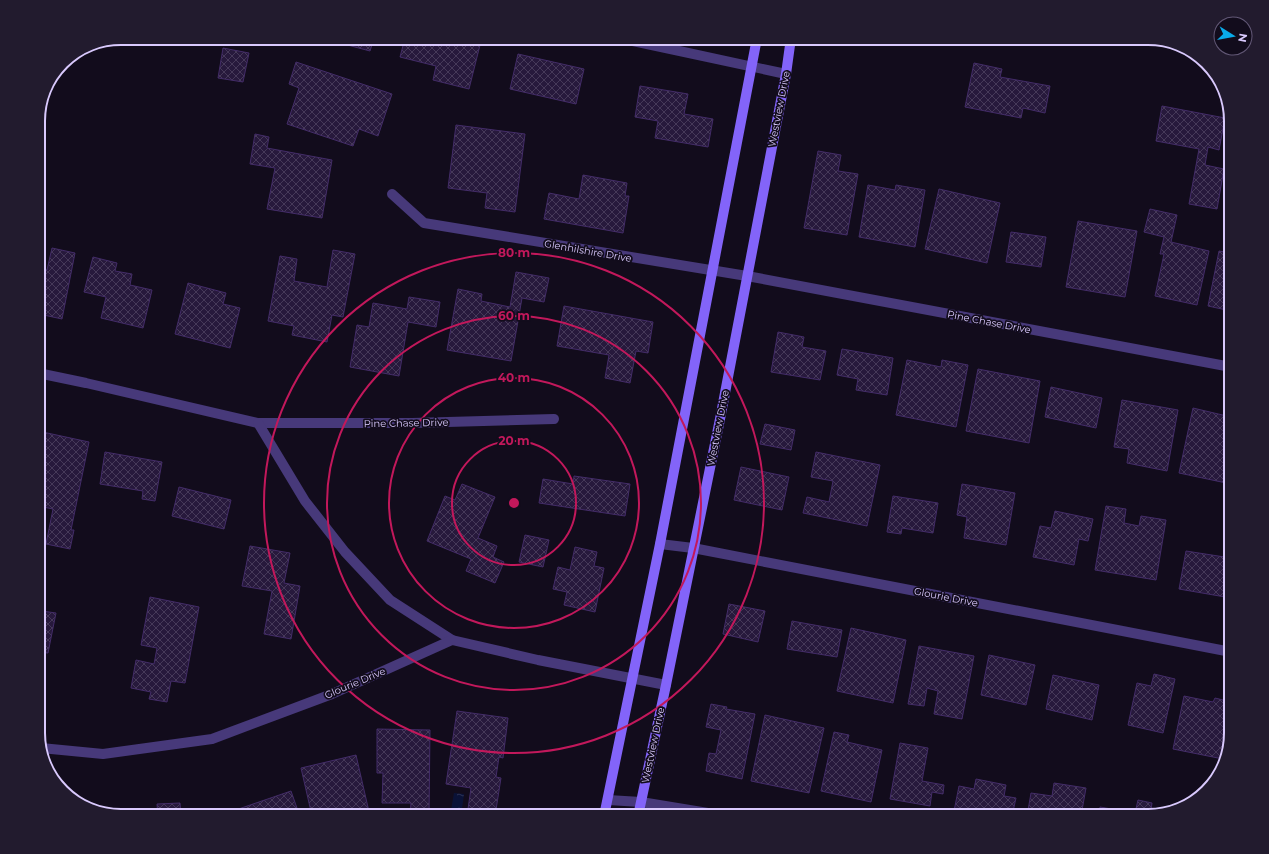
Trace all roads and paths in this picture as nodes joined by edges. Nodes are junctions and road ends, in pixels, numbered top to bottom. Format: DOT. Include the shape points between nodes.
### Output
graph roads {
  1 [pos="649,45"];
  2 [pos="756,45"];
  3 [pos="790,45"];
  4 [pos="752,66"];
  5 [pos="786,74"];
  6 [pos="392,194"];
  7 [pos="713,271"];
  8 [pos="747,276"];
  9 [pos="1224,366"];
  10 [pos="45,374"];
  11 [pos="554,419"];
  12 [pos="258,423"];
  13 [pos="660,544"];
  14 [pos="693,548"];
  15 [pos="452,640"];
  16 [pos="1224,651"];
  17 [pos="633,678"];
  18 [pos="666,685"];
  19 [pos="47,749"];
  20 [pos="608,800"];
  21 [pos="641,802"];
  22 [pos="606,809"];
  23 [pos="640,809"];
  24 [pos="684,809"];
  1 -- 4 [label="street"];
  2 -- 4 [label="main road"];
  3 -- 5 [label="main road, Westview Drive"];
  4 -- 5 [label="street"];
  4 -- 7 [label="main road"];
  5 -- 8 [label="main road, Westview Drive"];
  6 -- 7 [label="street, Glenhilshire Drive" via="424,223"];
  7 -- 8 [label="street, Glenhilshire Drive"];
  7 -- 13 [label="main road"];
  8 -- 9 [label="street, Pine Chase Drive"];
  8 -- 14 [label="main road, Westview Drive"];
  10 -- 12 [label="street, Pine Chase Drive"];
  11 -- 12 [label="street, Pine Chase Drive" via="412,423"];
  12 -- 15 [label="street" via="305,501 345,552 390,600"];
  13 -- 14 [label="street, Glourie Drive"];
  13 -- 17 [label="main road"];
  14 -- 16 [label="street, Glourie Drive"];
  14 -- 18 [label="main road, Westview Drive"];
  15 -- 17 [label="street"];
  15 -- 19 [label="street, Glourie Drive" via="332,694 212,739 103,754"];
  17 -- 18 [label="street"];
  17 -- 20 [label="main road"];
  18 -- 21 [label="main road, Westview Drive"];
  20 -- 21 [label="street"];
  20 -- 22 [label="main road"];
  21 -- 23 [label="main road, Westview Drive"];
  21 -- 24 [label="street"];
}
